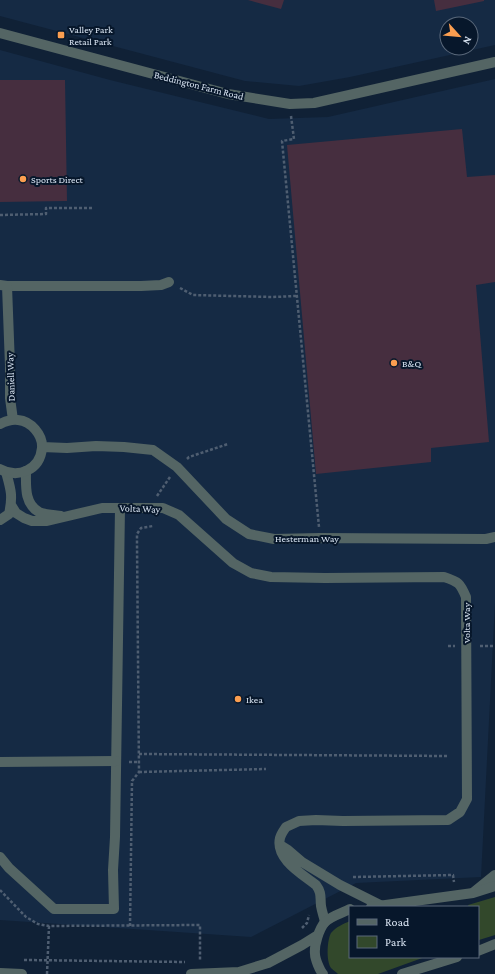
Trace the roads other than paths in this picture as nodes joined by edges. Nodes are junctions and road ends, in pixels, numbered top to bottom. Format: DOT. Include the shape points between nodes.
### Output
graph roads {
  1 [pos="0,33"];
  2 [pos="495,62"];
  3 [pos="169,282"];
  4 [pos="3,286"];
  5 [pos="14,420"];
  6 [pos="0,424"];
  7 [pos="42,447"];
  8 [pos="3,471"];
  9 [pos="26,471"];
  10 [pos="11,504"];
  11 [pos="120,508"];
  12 [pos="65,517"];
  13 [pos="0,520"];
  14 [pos="490,538"];
  15 [pos="495,544"];
  16 [pos="116,761"];
  17 [pos="0,762"];
  18 [pos="280,845"];
  19 [pos="0,857"];
  20 [pos="495,875"];
  21 [pos="495,886"];
  22 [pos="473,893"];
  23 [pos="382,906"];
  24 [pos="349,910"];
  25 [pos="325,922"];
  26 [pos="318,935"];
  27 [pos="495,944"];
  28 [pos="479,950"];
  29 [pos="454,958"];
  30 [pos="0,973"];
  31 [pos="22,974"];
  32 [pos="191,974"];
  33 [pos="323,974"];
  34 [pos="402,974"];
  1 -- 2 [label="street, Beddington Farm Road" via="228,94 290,104 314,103"];
  3 -- 4 [label="street" via="141,286"];
  4 -- 5 [label="street, Daniell Way" via="10,398"];
  5 -- 6 [label="street"];
  5 -- 7 [label="street" via="25,421 33,426 40,437"];
  7 -- 9 [label="street" via="37,462"];
  7 -- 14 [label="street, Hesterman Way" via="96,446 153,450 176,467 226,519 249,534 274,539"];
  8 -- 9 [label="street" via="17,474"];
  8 -- 10 [label="street" via="11,490"];
  9 -- 12 [label="street, Volta Way" via="28,499 33,507 40,512"];
  10 -- 12 [label="street, Volta Way" via="16,513 32,521"];
  10 -- 13 [label="street" via="9,514"];
  11 -- 12 [label="street, Volta Way" via="102,508"];
  11 -- 16 [label="street"];
  11 -- 18 [label="street, Volta Way" via="163,508 179,515 233,563 251,573 271,577 444,577 456,581 462,587 466,597 467,799 460,812 448,820 298,821 286,826 280,838"];
  14 -- 15 [label="street, Hesterman Way"];
  16 -- 17 [label="street"];
  16 -- 19 [label="street" via="114,909 54,909"];
  18 -- 23 [label="street" via="308,866"];
  18 -- 25 [label="street" via="283,857 319,889"];
  20 -- 22 [label="street"];
  21 -- 22 [label="street"];
  22 -- 23 [label="street"];
  24 -- 25 [label="street"];
  25 -- 26 [label="street"];
  26 -- 32 [label="street" via="268,963 239,972"];
  26 -- 33 [label="street" via="315,955"];
  27 -- 28 [label="street"];
  29 -- 34 [label="street"];
  30 -- 31 [label="street"];
}
